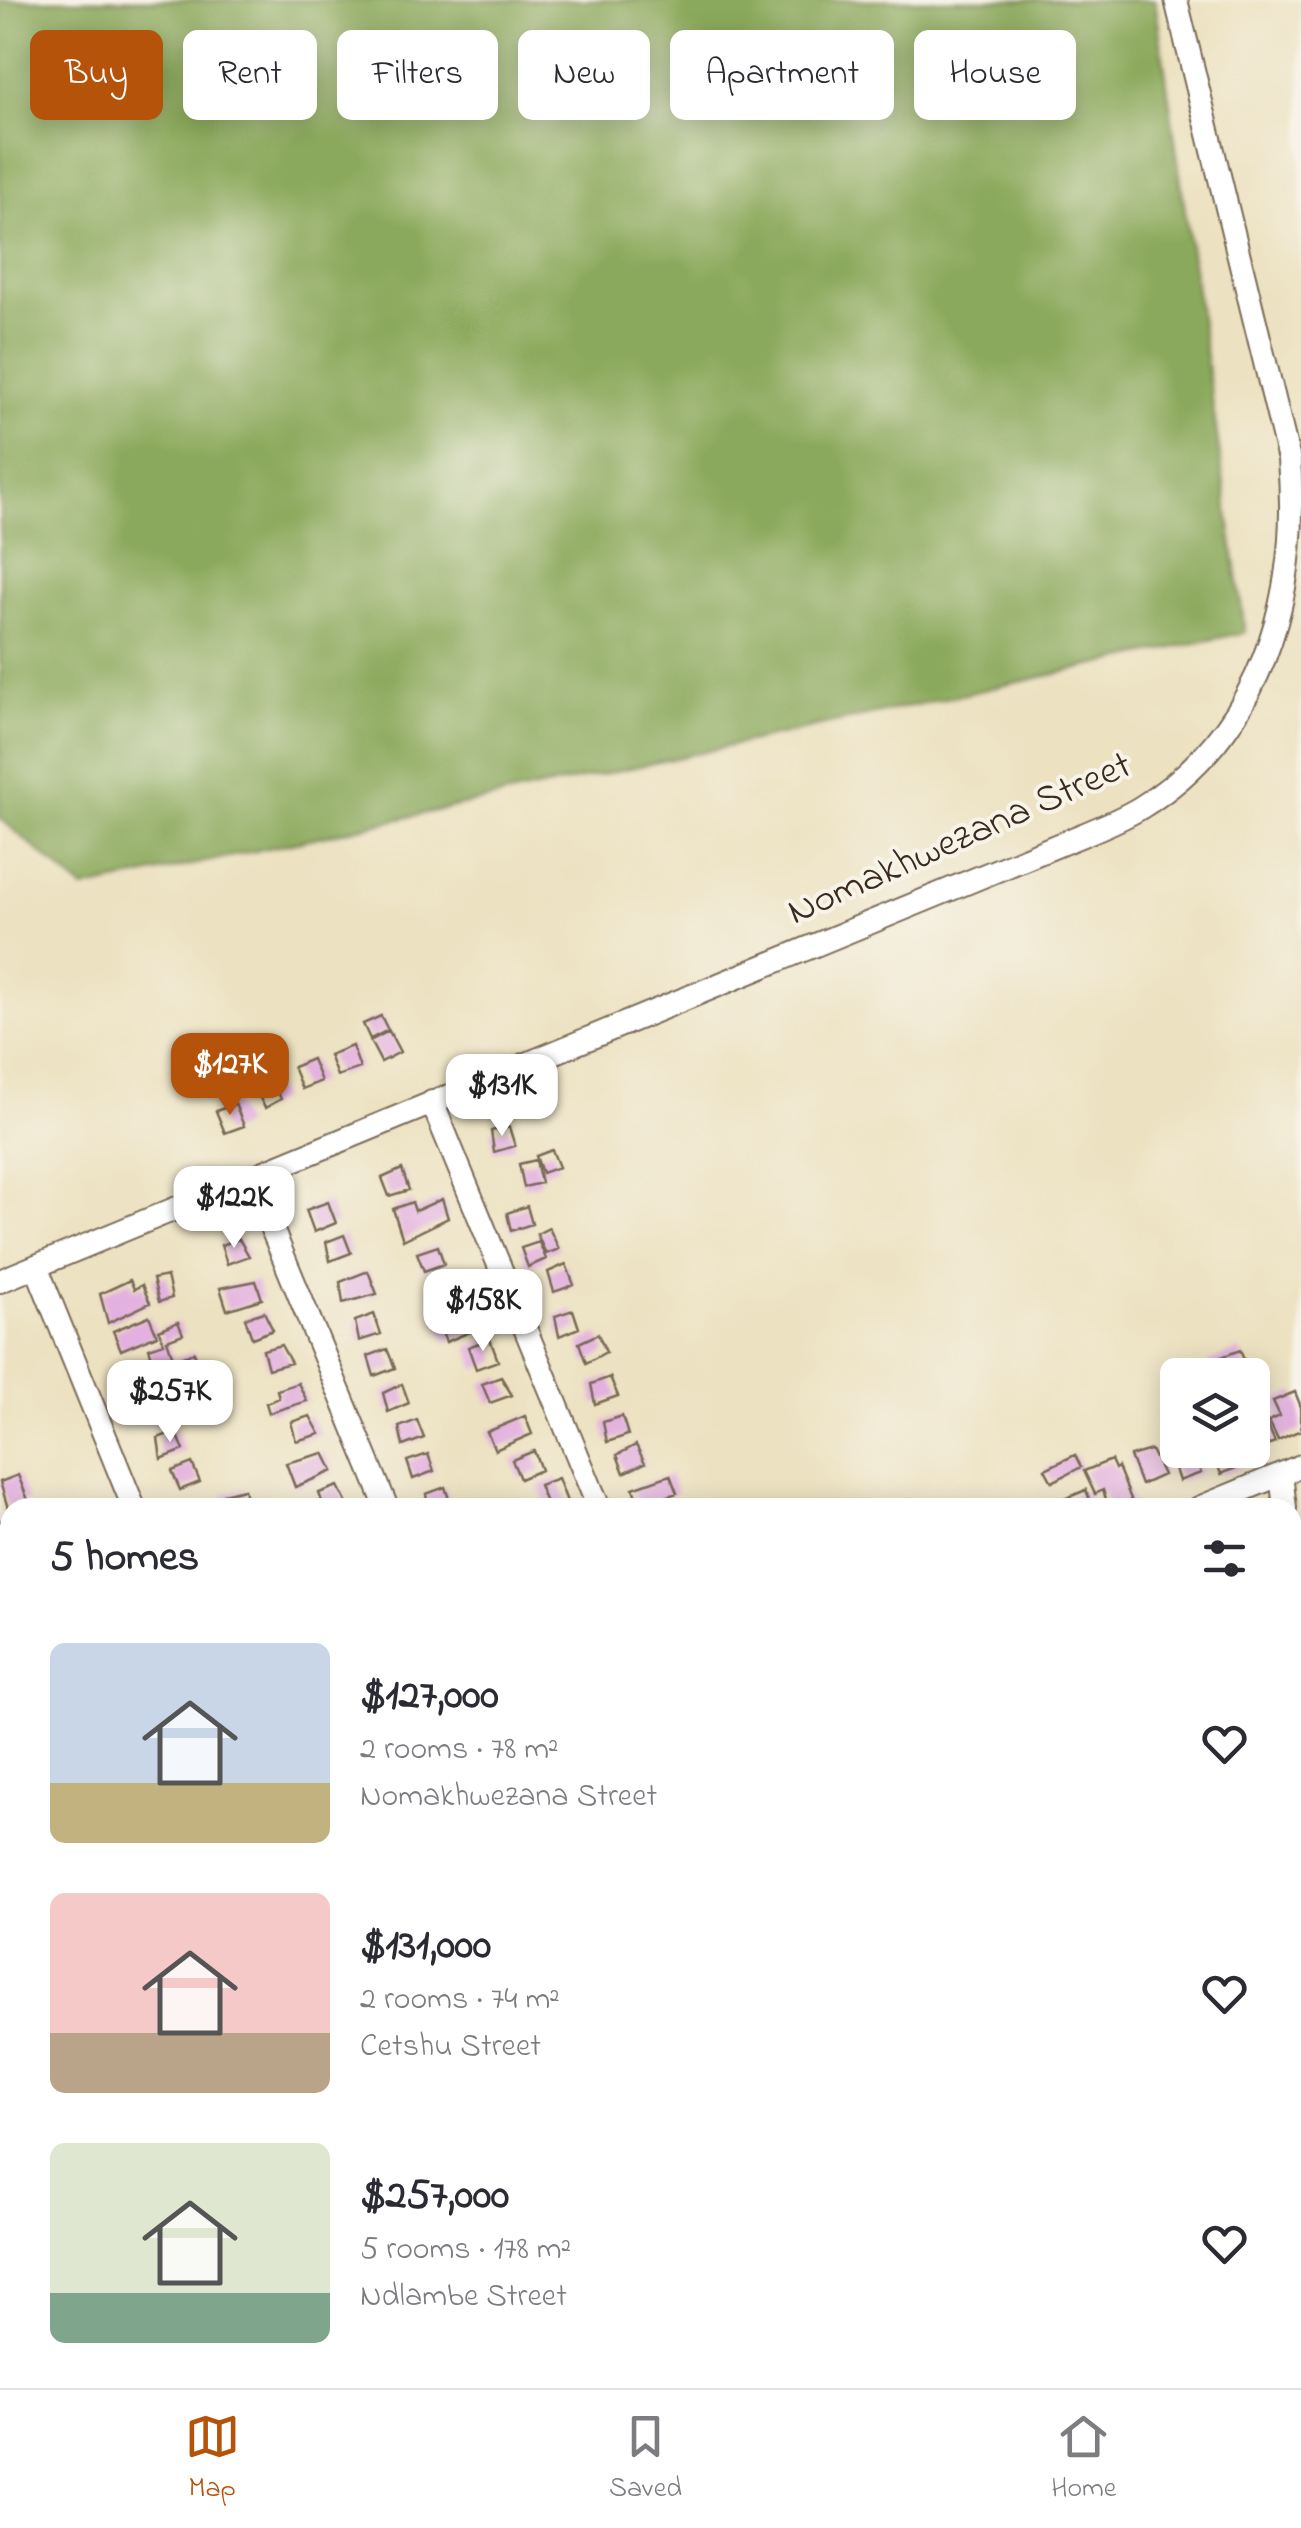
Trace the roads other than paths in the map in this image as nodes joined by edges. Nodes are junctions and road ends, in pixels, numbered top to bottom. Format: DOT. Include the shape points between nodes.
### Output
graph roads {
  1 [pos="1176,0"];
  2 [pos="432,1102"];
  3 [pos="251,1178"];
  4 [pos="36,1266"];
  5 [pos="0,1281"];
  6 [pos="1291,1470"];
  7 [pos="130,1498"];
  8 [pos="383,1498"];
  9 [pos="595,1498"];
  10 [pos="1223,1498"];
  11 [pos="1287,1498"];
  1 -- 2 [label="street, Nomakhwezana Street" via="1295,486 1294,592 1275,654 1249,705 1210,753 1137,810"];
  2 -- 3 [label="street, Nomakhwezana Street"];
  2 -- 9 [label="street"];
  3 -- 4 [label="street, Nomakhwezana Street"];
  3 -- 8 [label="street"];
  4 -- 5 [label="street, Nomakhwezana Street"];
  4 -- 7 [label="street"];
  6 -- 10 [label="street"];
  6 -- 11 [label="street"];
}
